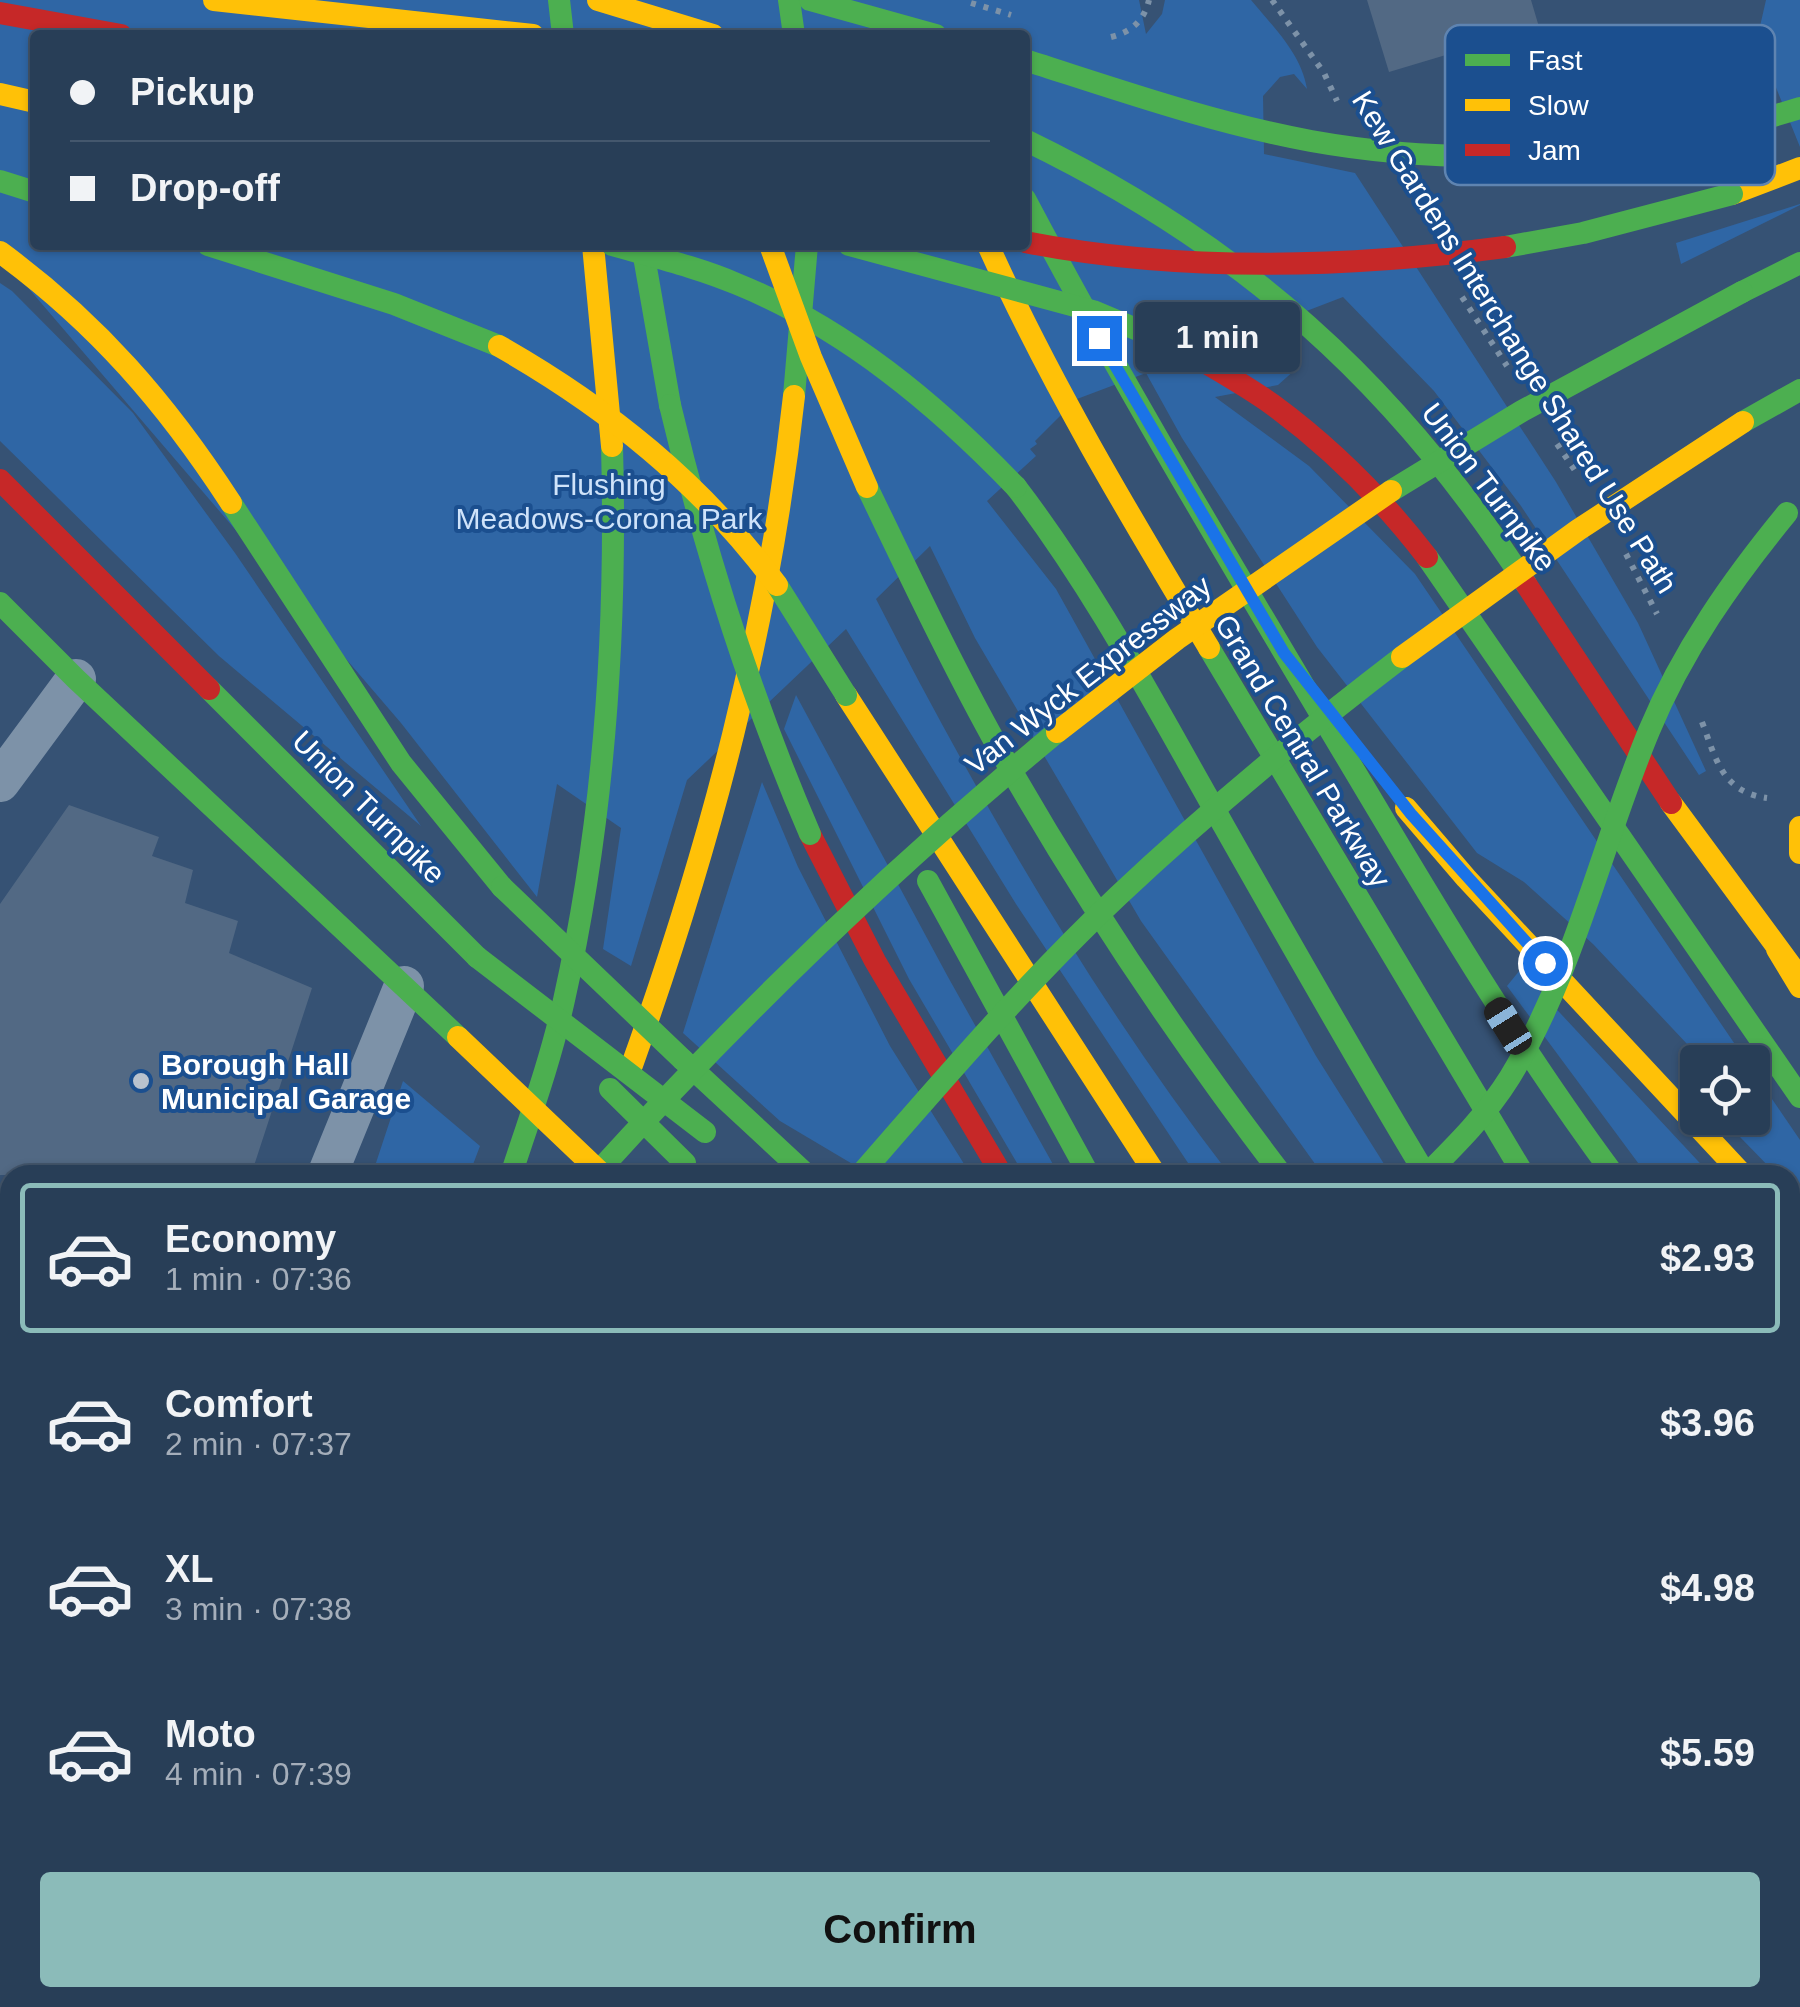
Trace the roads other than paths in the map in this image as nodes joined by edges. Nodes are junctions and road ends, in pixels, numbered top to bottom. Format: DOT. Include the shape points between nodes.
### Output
graph roads {
  1 [pos="214,0"];
  2 [pos="558,0"];
  3 [pos="598,0"];
  4 [pos="607,0"];
  5 [pos="692,0"];
  6 [pos="789,0"];
  7 [pos="810,0"];
  8 [pos="886,0"];
  9 [pos="0,13"];
  10 [pos="936,23"];
  11 [pos="94,30"];
  12 [pos="479,30"];
  13 [pos="562,30"];
  14 [pos="611,30"];
  15 [pos="697,30"];
  16 [pos="701,30"];
  17 [pos="793,30"];
  18 [pos="897,30"];
  19 [pos="1030,61"];
  20 [pos="0,94"];
  21 [pos="30,101"];
  22 [pos="1800,108"];
  23 [pos="1775,116"];
  24 [pos="1030,142"];
  25 [pos="1445,157"];
  26 [pos="1800,168"];
  27 [pos="1775,178"];
  28 [pos="0,181"];
  29 [pos="1756,185"];
  30 [pos="30,190"];
  31 [pos="1030,208"];
  32 [pos="1030,222"];
  33 [pos="1030,243"];
  34 [pos="224,250"];
  35 [pos="593,250"];
  36 [pos="627,250"];
  37 [pos="643,250"];
  38 [pos="772,250"];
  39 [pos="808,250"];
  40 [pos="867,250"];
  41 [pos="990,250"];
  42 [pos="0,252"];
  43 [pos="1154,259"];
  44 [pos="1800,263"];
  45 [pos="1800,390"];
  46 [pos="0,480"];
  47 [pos="0,498"];
  48 [pos="1793,506"];
  49 [pos="66,548"];
  50 [pos="0,603"];
  51 [pos="1284,653"];
  52 [pos="76,679"];
  53 [pos="846,695"];
  54 [pos="0,782"];
  55 [pos="1800,827"];
  56 [pos="1800,853"];
  57 [pos="1777,949"];
  58 [pos="477,957"];
  59 [pos="1800,978"];
  60 [pos="404,986"];
  61 [pos="1800,987"];
  62 [pos="1800,1096"];
  63 [pos="713,1138"];
  64 [pos="331,1165"];
  65 [pos="514,1165"];
  66 [pos="592,1165"];
  67 [pos="595,1165"];
  68 [pos="602,1165"];
  69 [pos="687,1165"];
  70 [pos="796,1165"];
  71 [pos="869,1165"];
  72 [pos="996,1165"];
  73 [pos="1083,1165"];
  74 [pos="1150,1165"];
  75 [pos="1275,1165"];
  76 [pos="1420,1165"];
  77 [pos="1437,1165"];
  78 [pos="1518,1165"];
  79 [pos="1607,1165"];
  80 [pos="1735,1165"];
  1 -- 12 [label="main road"];
  2 -- 13 [label="main road"];
  3 -- 15 [label="main road, bridge"];
  4 -- 14 [label="main road"];
  5 -- 16 [label="main road"];
  6 -- 17 [label="main road"];
  7 -- 10 [label="main road, bridge"];
  8 -- 18 [label="main road"];
  9 -- 11 [label="main road"];
  19 -- 25 [label="main road, bridge" via="1263,130"];
  20 -- 21 [label="main road"];
  22 -- 23 [label="main road, bridge"];
  24 -- 57 [label="main road, Union Turnpike" via="1174,219 1263,284 1400,416 1464,494"];
  26 -- 27 [label="main road, bridge"];
  28 -- 30 [label="main road"];
  29 -- 43 [label="main road, bridge" via="1608,228 1452,254 1288,266"];
  31 -- 51 [label="main road" via="1114,366"];
  32 -- 43 [label="main road, bridge"];
  33 -- 43 [label="main road, bridge"];
  34 -- 53 [label="main road, bridge" via="394,304 499,346 628,428 709,502 776,583"];
  35 -- 65 [label="main road" via="612,483 607,716 564,1002"];
  36 -- 76 [label="main road, bridge" via="750,290 833,334 915,391 1016,488 1099,604"];
  37 -- 72 [label="main road, bridge" via="670,404 724,614 766,731 875,960"];
  38 -- 75 [label="main road, bridge" via="867,487 1018,782 1156,1000"];
  39 -- 67 [label="main road" via="787,467 741,715 703,862"];
  40 -- 62 [label="main road, bridge" via="1093,311 1181,348 1273,405 1318,442 1425,554"];
  41 -- 78 [label="main road, Grand Central Parkway" via="1029,336 1116,493"];
  42 -- 70 [label="main road, bridge" via="69,306 160,402 405,770 466,848"];
  44 -- 68 [label="main road, Van Wyck Expressway, bridge" via="1573,383 1394,488 1114,688 855,907"];
  45 -- 71 [label="main road, bridge" via="1565,536 1225,800 1020,996"];
  46 -- 49 [label="main road, Union Turnpike"];
  47 -- 49 [label="main road"];
  48 -- 77 [label="main road, bridge" via="1706,620 1667,691 1537,1034 1494,1102"];
  49 -- 58 [label="main road, Union Turnpike"];
  50 -- 52 [label="main road"];
  51 -- 79 [label="main road" via="1508,1026"];
  51 -- 80 [label="main road" via="1455,865"];
  52 -- 54 [label="street"];
  52 -- 60 [label="main road"];
  53 -- 73 [label="main road" via="942,911"];
  53 -- 74 [label="main road"];
  55 -- 56 [label="main road"];
  57 -- 59 [label="main road, Union Turnpike"];
  57 -- 61 [label="main road"];
  58 -- 63 [label="main road, bridge"];
  58 -- 69 [label="main road, Union Turnpike, bridge"];
  60 -- 64 [label="street"];
  60 -- 66 [label="main road, bridge"];
}
